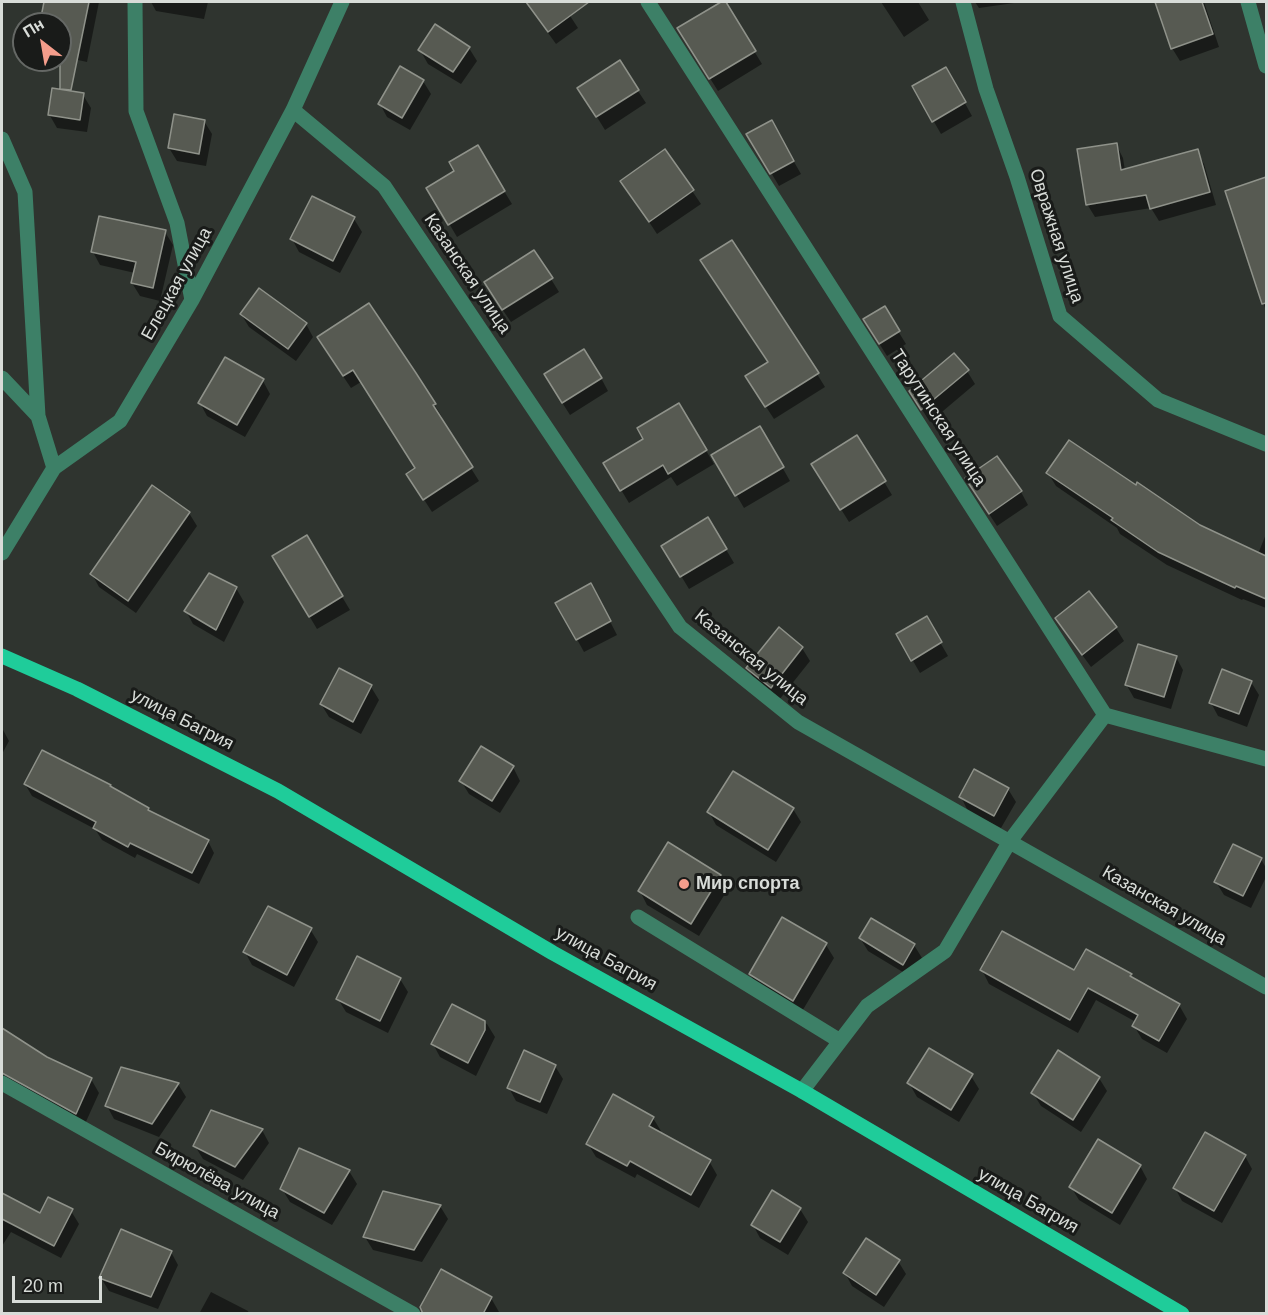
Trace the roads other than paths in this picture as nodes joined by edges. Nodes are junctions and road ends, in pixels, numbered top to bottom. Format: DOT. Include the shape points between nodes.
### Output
graph roads {
  1 [pos="135,2"];
  2 [pos="342,2"];
  3 [pos="648,2"];
  4 [pos="963,2"];
  5 [pos="1248,2"];
  6 [pos="1266,66"];
  7 [pos="293,110"];
  8 [pos="2,139"];
  9 [pos="192,300"];
  10 [pos="2,378"];
  11 [pos="38,416"];
  12 [pos="1266,444"];
  13 [pos="54,468"];
  14 [pos="2,553"];
  15 [pos="2,656"];
  16 [pos="1105,715"];
  17 [pos="1266,759"];
  18 [pos="1010,841"];
  19 [pos="638,917"];
  20 [pos="1266,987"];
  21 [pos="840,1041"];
  22 [pos="2,1083"];
  23 [pos="802,1091"];
  24 [pos="413,1314"];
  25 [pos="1182,1314"];
  1 -- 9 [label="street" via="136,111 177,224"];
  2 -- 7 [label="street, Елецкая улица"];
  3 -- 16 [label="street, Тарутинская улица"];
  4 -- 12 [label="street, Овражная улица" via="986,89 1060,316 1158,400"];
  5 -- 6 [label="street"];
  7 -- 9 [label="street, Елецкая улица"];
  7 -- 18 [label="street, Казанская улица" via="384,186 680,627 798,722"];
  8 -- 11 [label="street" via="25,192"];
  9 -- 13 [label="street, Елецкая улица" via="120,421"];
  10 -- 11 [label="street"];
  11 -- 13 [label="street"];
  13 -- 14 [label="street, Елецкая улица"];
  15 -- 23 [label="main road, улица Багрия" via="77,689 278,791 553,953"];
  16 -- 17 [label="street"];
  16 -- 18 [label="street"];
  18 -- 20 [label="street, Казанская улица"];
  18 -- 21 [label="street" via="945,951 867,1006"];
  19 -- 21 [label="street"];
  21 -- 23 [label="street"];
  22 -- 24 [label="street, Бирюлёва улица"];
  23 -- 25 [label="main road, улица Багрия"];
}
